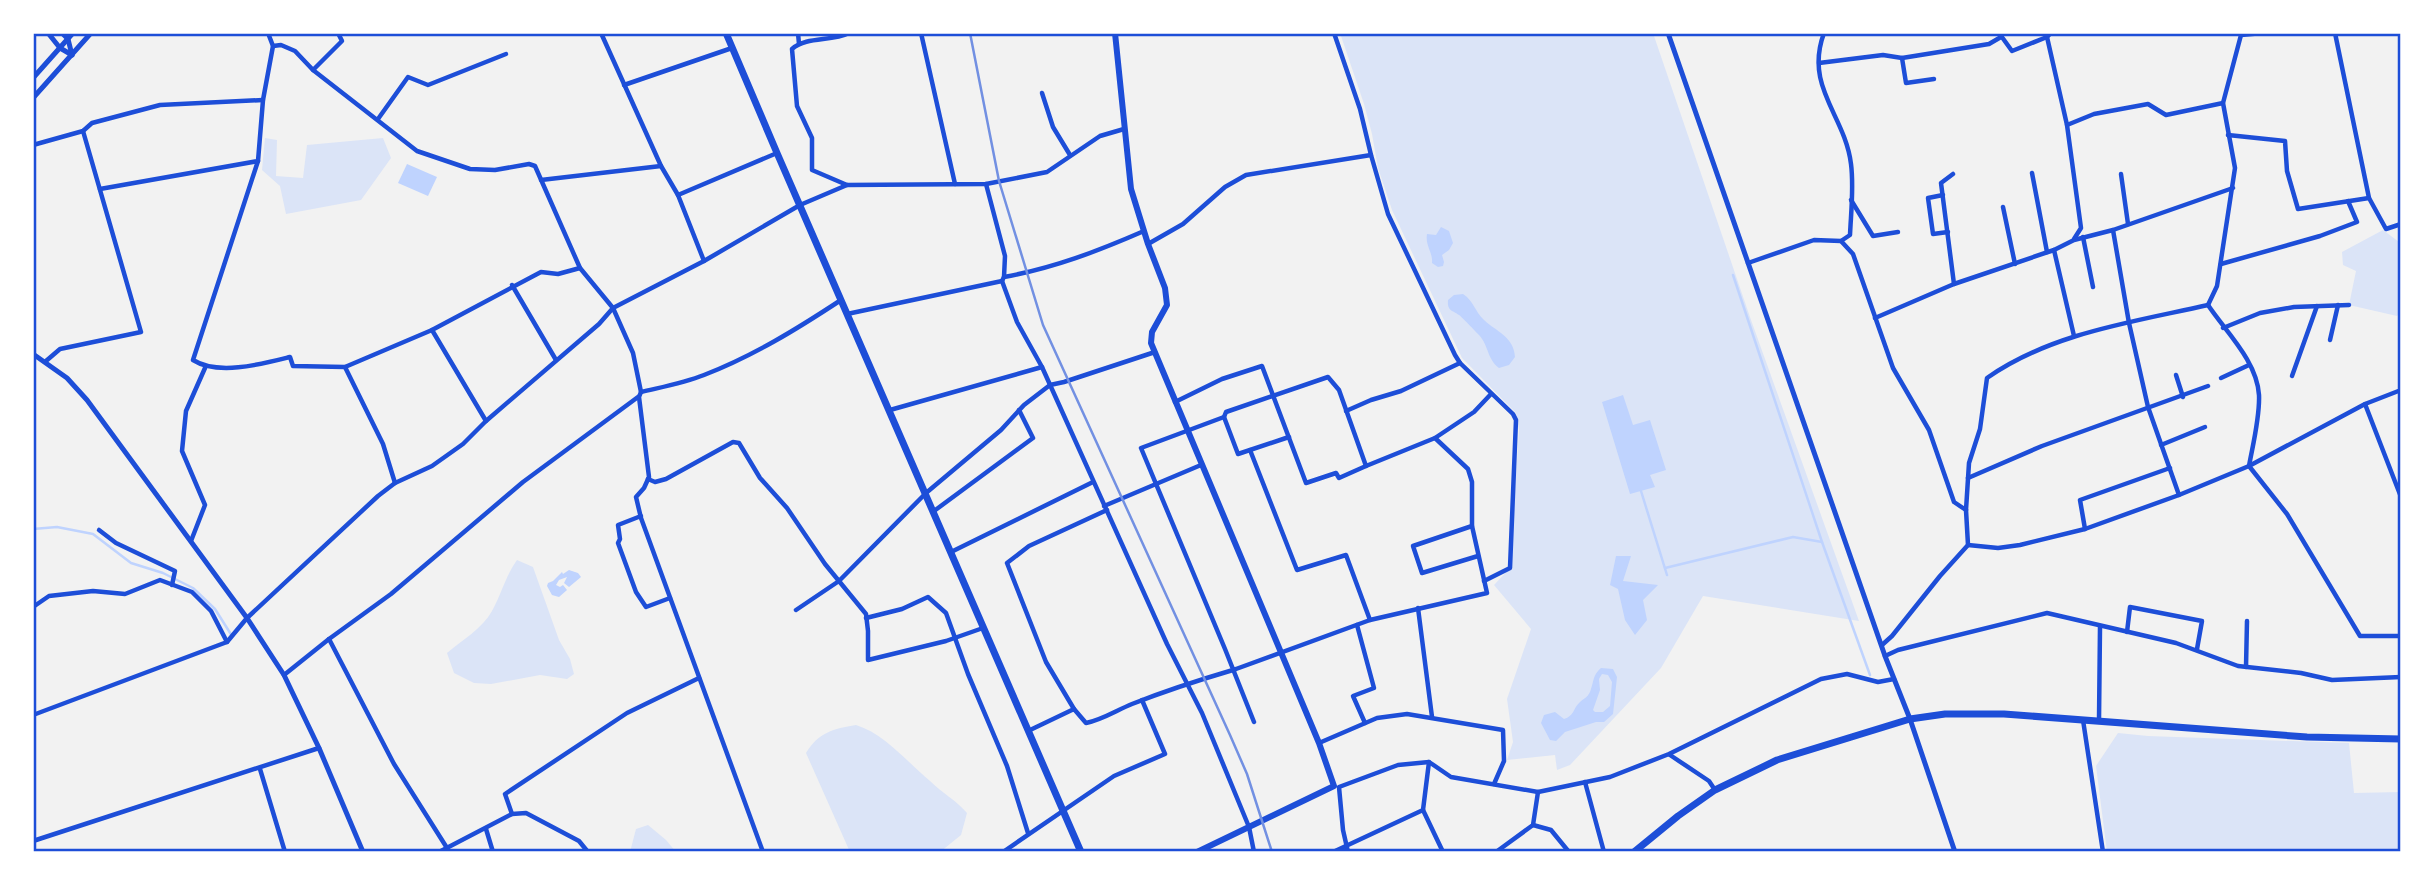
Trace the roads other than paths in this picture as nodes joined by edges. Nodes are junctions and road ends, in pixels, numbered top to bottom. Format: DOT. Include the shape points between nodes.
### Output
graph roads {
  1 [pos="48,33"];
  2 [pos="62,33"];
  3 [pos="73,33"];
  4 [pos="91,33"];
  5 [pos="268,33"];
  6 [pos="338,33"];
  7 [pos="601,33"];
  8 [pos="726,33"];
  9 [pos="798,33"];
  10 [pos="849,33"];
  11 [pos="921,33"];
  12 [pos="1115,33"];
  13 [pos="1334,33"];
  14 [pos="1668,33"];
  15 [pos="1824,33"];
  16 [pos="2263,33"];
  17 [pos="2335,33"];
  18 [pos="2240,34"];
  19 [pos="2000,35"];
  20 [pos="2049,35"];
  21 [pos="840,36"];
  22 [pos="68,39"];
  23 [pos="799,44"];
  24 [pos="273,47"];
  25 [pos="60,48"];
  26 [pos="733,48"];
  27 [pos="506,54"];
  28 [pos="72,55"];
  29 [pos="1902,58"];
  30 [pos="1819,63"];
  31 [pos="313,70"];
  32 [pos="33,78"];
  33 [pos="1934,79"];
  34 [pos="624,85"];
  35 [pos="1042,93"];
  36 [pos="33,98"];
  37 [pos="264,100"];
  38 [pos="2223,103"];
  39 [pos="378,119"];
  40 [pos="2067,125"];
  41 [pos="1124,129"];
  42 [pos="83,131"];
  43 [pos="2228,135"];
  44 [pos="33,145"];
  45 [pos="776,153"];
  46 [pos="1070,155"];
  47 [pos="1371,155"];
  48 [pos="258,161"];
  49 [pos="661,166"];
  50 [pos="2032,173"];
  51 [pos="1953,174"];
  52 [pos="2121,174"];
  53 [pos="541,180"];
  54 [pos="955,184"];
  55 [pos="986,184"];
  56 [pos="847,185"];
  57 [pos="2233,188"];
  58 [pos="100,189"];
  59 [pos="678,195"];
  60 [pos="1943,195"];
  61 [pos="2370,198"];
  62 [pos="1851,200"];
  63 [pos="2348,201"];
  64 [pos="800,205"];
  65 [pos="2003,207"];
  66 [pos="2128,224"];
  67 [pos="2401,224"];
  68 [pos="2113,230"];
  69 [pos="1144,231"];
  70 [pos="1898,232"];
  71 [pos="1948,232"];
  72 [pos="2083,237"];
  73 [pos="2074,240"];
  74 [pos="1841,241"];
  75 [pos="1148,244"];
  76 [pos="2054,250"];
  77 [pos="2047,252"];
  78 [pos="704,261"];
  79 [pos="1748,264"];
  80 [pos="2015,264"];
  81 [pos="2221,264"];
  82 [pos="580,268"];
  83 [pos="1003,279"];
  84 [pos="1954,284"];
  85 [pos="512,285"];
  86 [pos="2093,287"];
  87 [pos="841,300"];
  88 [pos="2208,305"];
  89 [pos="2349,305"];
  90 [pos="2317,306"];
  91 [pos="2338,306"];
  92 [pos="613,308"];
  93 [pos="848,314"];
  94 [pos="1875,318"];
  95 [pos="2129,323"];
  96 [pos="2223,328"];
  97 [pos="432,330"];
  98 [pos="2074,336"];
  99 [pos="2330,340"];
  100 [pos="1155,352"];
  101 [pos="33,354"];
  102 [pos="556,360"];
  103 [pos="46,361"];
  104 [pos="1460,363"];
  105 [pos="2249,365"];
  106 [pos="345,367"];
  107 [pos="1042,367"];
  108 [pos="205,368"];
  109 [pos="2176,375"];
  110 [pos="2292,376"];
  111 [pos="2221,378"];
  112 [pos="1050,385"];
  113 [pos="2208,386"];
  114 [pos="2401,390"];
  115 [pos="1492,394"];
  116 [pos="640,395"];
  117 [pos="1273,396"];
  118 [pos="2183,397"];
  119 [pos="1175,402"];
  120 [pos="2365,404"];
  121 [pos="2148,407"];
  122 [pos="890,410"];
  123 [pos="1019,410"];
  124 [pos="1346,411"];
  125 [pos="1224,417"];
  126 [pos="486,421"];
  127 [pos="2205,427"];
  128 [pos="1188,432"];
  129 [pos="1289,437"];
  130 [pos="1435,438"];
  131 [pos="2161,445"];
  132 [pos="1250,450"];
  133 [pos="1202,465"];
  134 [pos="1366,466"];
  135 [pos="2249,466"];
  136 [pos="2170,468"];
  137 [pos="1967,478"];
  138 [pos="648,479"];
  139 [pos="1093,482"];
  140 [pos="395,484"];
  141 [pos="1154,484"];
  142 [pos="926,493"];
  143 [pos="2179,495"];
  144 [pos="2401,497"];
  145 [pos="1106,508"];
  146 [pos="1966,510"];
  147 [pos="934,511"];
  148 [pos="641,516"];
  149 [pos="1472,526"];
  150 [pos="2085,528"];
  151 [pos="99,530"];
  152 [pos="190,541"];
  153 [pos="1968,545"];
  154 [pos="951,552"];
  155 [pos="1478,556"];
  156 [pos="839,581"];
  157 [pos="1483,581"];
  158 [pos="172,585"];
  159 [pos="670,598"];
  160 [pos="33,607"];
  161 [pos="1418,608"];
  162 [pos="796,610"];
  163 [pos="247,618"];
  164 [pos="866,618"];
  165 [pos="1370,620"];
  166 [pos="2247,621"];
  167 [pos="1357,625"];
  168 [pos="2100,627"];
  169 [pos="983,628"];
  170 [pos="2127,632"];
  171 [pos="2401,636"];
  172 [pos="957,638"];
  173 [pos="329,639"];
  174 [pos="227,642"];
  175 [pos="1882,645"];
  176 [pos="2197,649"];
  177 [pos="1280,653"];
  178 [pos="1885,656"];
  179 [pos="2246,667"];
  180 [pos="1233,670"];
  181 [pos="285,676"];
  182 [pos="2401,677"];
  183 [pos="699,678"];
  184 [pos="1895,679"];
  185 [pos="1186,684"];
  186 [pos="1142,700"];
  187 [pos="1074,709"];
  188 [pos="33,715"];
  189 [pos="1432,717"];
  190 [pos="1910,719"];
  191 [pos="2083,720"];
  192 [pos="2099,721"];
  193 [pos="1254,722"];
  194 [pos="1365,723"];
  195 [pos="1027,731"];
  196 [pos="2401,739"];
  197 [pos="1319,743"];
  198 [pos="319,748"];
  199 [pos="1669,754"];
  200 [pos="1429,762"];
  201 [pos="260,769"];
  202 [pos="1585,782"];
  203 [pos="1494,784"];
  204 [pos="1337,786"];
  205 [pos="1715,790"];
  206 [pos="1538,792"];
  207 [pos="1062,810"];
  208 [pos="1423,810"];
  209 [pos="512,814"];
  210 [pos="1533,825"];
  211 [pos="1250,827"];
  212 [pos="486,829"];
  213 [pos="1028,833"];
  214 [pos="33,841"];
  215 [pos="446,848"];
  216 [pos="1347,849"];
  217 [pos="285,852"];
  218 [pos="363,852"];
  219 [pos="439,852"];
  220 [pos="493,852"];
  221 [pos="588,852"];
  222 [pos="763,852"];
  223 [pos="1003,852"];
  224 [pos="1081,852"];
  225 [pos="1197,852"];
  226 [pos="1254,852"];
  227 [pos="1333,852"];
  228 [pos="1443,852"];
  229 [pos="1496,852"];
  230 [pos="1569,852"];
  231 [pos="1604,852"];
  232 [pos="1634,852"];
  233 [pos="1955,852"];
  234 [pos="2103,852"];
  1 -- 25 [label="street"];
  2 -- 22 [label="street"];
  3 -- 22 [label="street"];
  4 -- 28 [label="street"];
  5 -- 24 [label="street"];
  6 -- 31 [label="street" via="342,41"];
  7 -- 34 [label="street"];
  8 -- 26 [label="highway"];
  9 -- 23 [label="street"];
  10 -- 21 [label="street"];
  11 -- 54 [label="street"];
  12 -- 41 [label="main road"];
  13 -- 47 [label="street"];
  14 -- 79 [label="street"];
  15 -- 30 [label="street"];
  16 -- 18 [label="street"];
  17 -- 61 [label="street"];
  18 -- 38 [label="street"];
  19 -- 20 [label="street" via="2012,51"];
  19 -- 29 [label="street" via="1989,44"];
  20 -- 40 [label="street"];
  21 -- 23 [label="street"];
  22 -- 25 [label="street"];
  22 -- 28 [label="street"];
  23 -- 56 [label="street" via="792,49 793,71 797,106 812,138 812,170"];
  24 -- 31 [label="street" via="295,51"];
  24 -- 37 [label="street"];
  25 -- 28 [label="street"];
  25 -- 32 [label="street"];
  26 -- 34 [label="street"];
  26 -- 45 [label="highway"];
  27 -- 39 [label="street" via="428,85 408,77"];
  28 -- 36 [label="street"];
  29 -- 30 [label="street" via="1884,55"];
  29 -- 33 [label="street" via="1906,83"];
  30 -- 62 [label="street" via="1824,95 1844,133 1851,164"];
  31 -- 39 [label="street"];
  34 -- 49 [label="street"];
  35 -- 46 [label="street" via="1053,127"];
  37 -- 42 [label="street" via="160,105 92,123"];
  37 -- 48 [label="street"];
  38 -- 40 [label="street" via="2166,115 2148,104 2094,114"];
  38 -- 43 [label="street"];
  39 -- 53 [label="street" via="417,151 470,169 529,164 535,166"];
  40 -- 73 [label="street" via="2081,228"];
  41 -- 46 [label="street" via="1100,136"];
  41 -- 69 [label="main road" via="1131,189"];
  42 -- 44 [label="street"];
  42 -- 58 [label="street"];
  43 -- 57 [label="street" via="2235,168"];
  43 -- 63 [label="street" via="2285,141 2287,171 2298,209"];
  45 -- 59 [label="street"];
  45 -- 64 [label="highway"];
  46 -- 55 [label="street" via="1047,172"];
  47 -- 75 [label="street" via="1246,175 1183,224"];
  47 -- 104 [label="street" via="1388,214"];
  48 -- 58 [label="street"];
  48 -- 108 [label="street" via="192,360"];
  49 -- 53 [label="street"];
  49 -- 59 [label="street"];
  50 -- 77 [label="street"];
  51 -- 60 [label="street" via="1941,183"];
  52 -- 66 [label="street"];
  53 -- 82 [label="street"];
  54 -- 55 [label="street"];
  54 -- 56 [label="street"];
  55 -- 83 [label="street" via="1005,256"];
  56 -- 64 [label="street"];
  57 -- 66 [label="street"];
  57 -- 81 [label="street"];
  58 -- 103 [label="street" via="141,332 60,349"];
  59 -- 78 [label="street"];
  60 -- 71 [label="street"];
  60 -- 71 [label="street" via="1928,198 1933,234"];
  61 -- 63 [label="street"];
  61 -- 67 [label="street" via="2386,229"];
  62 -- 70 [label="street" via="1872,236"];
  62 -- 74 [label="street" via="1850,236"];
  63 -- 81 [label="street" via="2357,222"];
  64 -- 78 [label="street"];
  64 -- 87 [label="highway"];
  65 -- 80 [label="street"];
  66 -- 68 [label="street"];
  68 -- 72 [label="street"];
  68 -- 95 [label="street"];
  69 -- 75 [label="main road"];
  69 -- 83 [label="street" via="1093,254"];
  71 -- 84 [label="street"];
  72 -- 73 [label="street"];
  72 -- 86 [label="street"];
  73 -- 76 [label="street"];
  74 -- 79 [label="street" via="1814,240"];
  74 -- 94 [label="street" via="1853,254"];
  75 -- 100 [label="main road" via="1167,305 1152,332"];
  76 -- 77 [label="street"];
  76 -- 98 [label="street"];
  77 -- 80 [label="street"];
  78 -- 92 [label="street"];
  79 -- 175 [label="street"];
  80 -- 84 [label="street"];
  81 -- 88 [label="street"];
  82 -- 85 [label="street" via="558,274 541,271"];
  82 -- 92 [label="street"];
  83 -- 93 [label="street"];
  83 -- 107 [label="street" via="1017,322"];
  84 -- 94 [label="street"];
  85 -- 97 [label="street"];
  85 -- 102 [label="street"];
  87 -- 93 [label="highway"];
  87 -- 116 [label="street" via="748,355 702,376"];
  88 -- 95 [label="street"];
  88 -- 96 [label="street"];
  89 -- 91 [label="street"];
  90 -- 91 [label="street"];
  90 -- 96 [label="street" via="2260,313"];
  90 -- 110 [label="street"];
  91 -- 99 [label="street"];
  92 -- 102 [label="street"];
  92 -- 116 [label="street" via="633,354"];
  93 -- 122 [label="highway"];
  94 -- 146 [label="street" via="1893,368 1929,430 1954,502"];
  95 -- 98 [label="street"];
  95 -- 121 [label="street"];
  96 -- 105 [label="street"];
  97 -- 106 [label="street"];
  97 -- 126 [label="street"];
  98 -- 137 [label="street" via="1987,378"];
  100 -- 112 [label="street"];
  100 -- 119 [label="main road"];
  101 -- 103 [label="street"];
  102 -- 126 [label="street"];
  103 -- 152 [label="street" via="87,400"];
  104 -- 115 [label="street"];
  104 -- 124 [label="street"];
  105 -- 111 [label="street"];
  105 -- 135 [label="street" via="2259,396"];
  106 -- 108 [label="street" via="293,366 290,357 256,366"];
  106 -- 140 [label="street" via="383,444"];
  107 -- 112 [label="street"];
  107 -- 122 [label="street"];
  108 -- 152 [label="street" via="186,411 182,451 205,505"];
  109 -- 118 [label="street"];
  112 -- 123 [label="street"];
  112 -- 139 [label="street"];
  113 -- 118 [label="street"];
  114 -- 120 [label="street"];
  115 -- 130 [label="street"];
  115 -- 157 [label="street" via="1516,420 1510,568"];
  116 -- 138 [label="street"];
  116 -- 173 [label="street" via="523,482 391,594"];
  117 -- 119 [label="street" via="1262,366"];
  117 -- 124 [label="street" via="1328,377 1339,390"];
  117 -- 125 [label="street" via="1226,412"];
  117 -- 129 [label="street"];
  118 -- 121 [label="street"];
  119 -- 128 [label="main road"];
  120 -- 135 [label="street"];
  120 -- 144 [label="street"];
  121 -- 131 [label="street"];
  121 -- 137 [label="street"];
  122 -- 142 [label="highway"];
  123 -- 142 [label="street"];
  123 -- 147 [label="street" via="1033,438"];
  124 -- 134 [label="street"];
  125 -- 128 [label="street"];
  125 -- 132 [label="street" via="1238,454"];
  126 -- 140 [label="street" via="432,466"];
  127 -- 131 [label="street"];
  128 -- 133 [label="main road"];
  128 -- 141 [label="street" via="1140,448"];
  129 -- 132 [label="street"];
  129 -- 134 [label="street" via="1306,483 1336,473 1339,478"];
  130 -- 134 [label="street"];
  130 -- 149 [label="street" via="1468,469"];
  131 -- 136 [label="street"];
  132 -- 165 [label="street" via="1297,570 1346,555"];
  133 -- 141 [label="street"];
  133 -- 177 [label="main road"];
  135 -- 143 [label="street"];
  135 -- 171 [label="street" via="2287,514 2361,636"];
  136 -- 143 [label="street"];
  136 -- 150 [label="street" via="2080,500"];
  137 -- 146 [label="street"];
  138 -- 148 [label="street" via="636,497"];
  138 -- 156 [label="street" via="666,479 733,442 739,443 760,478"];
  139 -- 145 [label="street"];
  139 -- 154 [label="street"];
  140 -- 163 [label="street"];
  141 -- 145 [label="street"];
  141 -- 180 [label="street"];
  142 -- 147 [label="highway"];
  142 -- 156 [label="street"];
  143 -- 150 [label="street"];
  145 -- 185 [label="street"];
  145 -- 187 [label="street" via="1029,546 1007,564 1046,662"];
  146 -- 153 [label="street"];
  147 -- 154 [label="highway"];
  148 -- 159 [label="street"];
  148 -- 159 [label="street" via="618,525 618,543 646,607"];
  149 -- 155 [label="street"];
  149 -- 155 [label="street" via="1413,546 1422,573"];
  150 -- 153 [label="street" via="1998,548"];
  151 -- 158 [label="street" via="175,571"];
  152 -- 163 [label="street"];
  153 -- 175 [label="street"];
  154 -- 169 [label="highway"];
  155 -- 157 [label="street"];
  156 -- 162 [label="street"];
  156 -- 164 [label="street"];
  157 -- 161 [label="street" via="1487,593"];
  158 -- 160 [label="street" via="160,580 125,594 93,591 49,596"];
  158 -- 174 [label="street" via="192,592 211,611"];
  159 -- 183 [label="street"];
  161 -- 165 [label="street"];
  161 -- 189 [label="street"];
  163 -- 174 [label="street"];
  163 -- 181 [label="street"];
  164 -- 172 [label="street" via="928,597 946,613"];
  164 -- 172 [label="street" via="868,660"];
  165 -- 167 [label="street"];
  166 -- 179 [label="street"];
  167 -- 177 [label="street"];
  167 -- 194 [label="street" via="1374,688 1353,696"];
  168 -- 170 [label="street"];
  168 -- 178 [label="street" via="2047,613"];
  168 -- 192 [label="street"];
  169 -- 172 [label="street"];
  169 -- 195 [label="highway"];
  170 -- 176 [label="street"];
  170 -- 176 [label="street" via="2130,607 2202,621"];
  172 -- 213 [label="street"];
  173 -- 181 [label="street"];
  173 -- 215 [label="street" via="394,764"];
  174 -- 188 [label="street"];
  175 -- 178 [label="street"];
  176 -- 179 [label="street"];
  177 -- 180 [label="street"];
  177 -- 197 [label="main road"];
  178 -- 184 [label="street"];
  179 -- 182 [label="street" via="2332,680"];
  180 -- 185 [label="street"];
  180 -- 193 [label="street"];
  181 -- 198 [label="street"];
  183 -- 209 [label="street" via="627,713 505,794"];
  183 -- 222 [label="street"];
  184 -- 190 [label="street"];
  184 -- 199 [label="street" via="1878,682 1847,674 1821,679"];
  185 -- 186 [label="street"];
  185 -- 211 [label="street"];
  186 -- 187 [label="street" via="1086,723"];
  186 -- 207 [label="street" via="1165,754 1114,776"];
  187 -- 195 [label="street"];
  189 -- 194 [label="street" via="1407,714"];
  189 -- 203 [label="street" via="1503,730 1504,761"];
  190 -- 191 [label="highway" via="1970,713"];
  190 -- 205 [label="highway" via="1777,760"];
  190 -- 233 [label="street"];
  191 -- 192 [label="highway"];
  191 -- 234 [label="street"];
  192 -- 196 [label="highway" via="2307,737"];
  194 -- 197 [label="street"];
  195 -- 207 [label="highway"];
  197 -- 204 [label="main road"];
  198 -- 201 [label="street"];
  198 -- 218 [label="street"];
  199 -- 202 [label="street"];
  199 -- 205 [label="street"];
  200 -- 203 [label="street" via="1451,777"];
  200 -- 204 [label="street" via="1398,765"];
  200 -- 208 [label="street"];
  201 -- 214 [label="street"];
  201 -- 217 [label="street"];
  202 -- 206 [label="street"];
  202 -- 231 [label="street"];
  203 -- 206 [label="street"];
  204 -- 211 [label="main road"];
  204 -- 216 [label="street"];
  205 -- 232 [label="highway"];
  206 -- 210 [label="street"];
  207 -- 213 [label="street"];
  207 -- 224 [label="highway"];
  208 -- 216 [label="street"];
  208 -- 228 [label="street"];
  209 -- 212 [label="street"];
  209 -- 221 [label="street" via="526,813 579,841"];
  210 -- 229 [label="street"];
  210 -- 230 [label="street" via="1551,830"];
  211 -- 225 [label="main road"];
  211 -- 226 [label="street"];
  212 -- 215 [label="street"];
  212 -- 220 [label="street"];
  213 -- 223 [label="street"];
  215 -- 219 [label="street"];
  216 -- 227 [label="street"];
}
